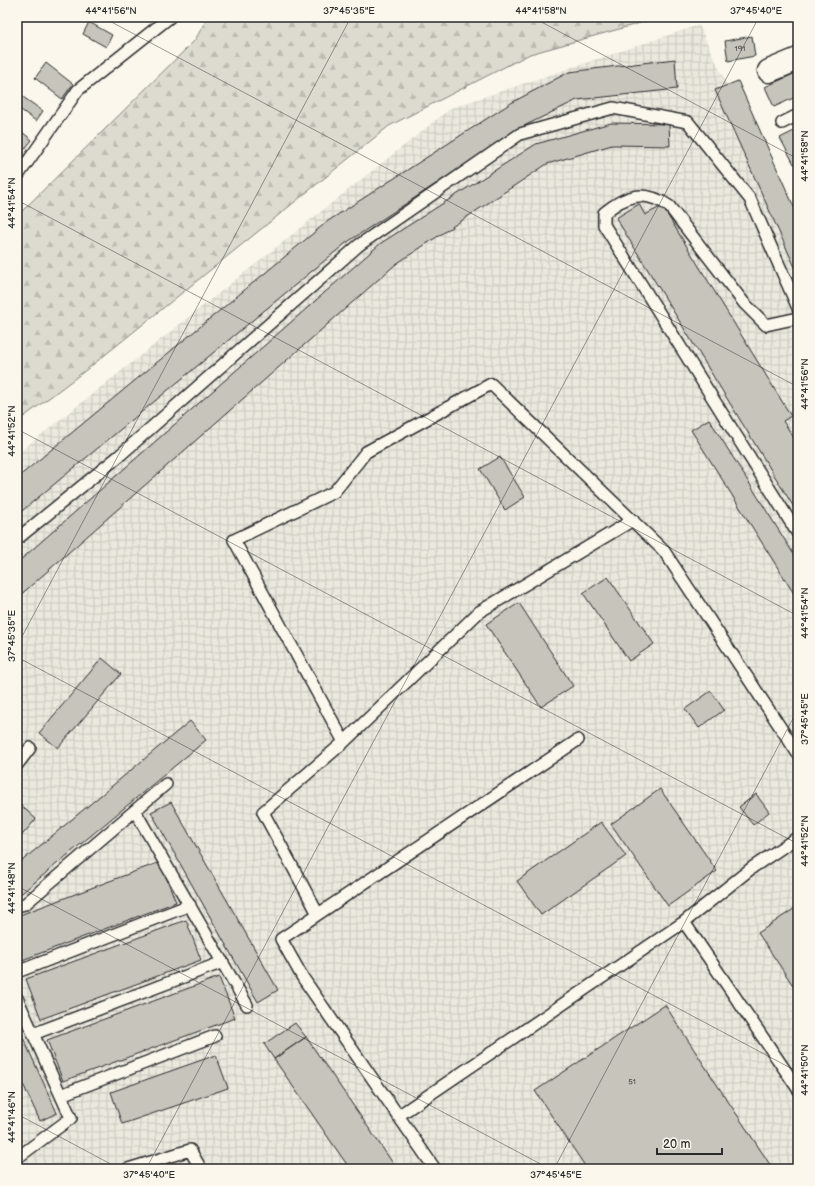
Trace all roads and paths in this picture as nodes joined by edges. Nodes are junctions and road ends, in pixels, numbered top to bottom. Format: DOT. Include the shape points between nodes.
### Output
graph roads {
  1 [pos="170,17"];
  2 [pos="798,59"];
  3 [pos="769,71"];
  4 [pos="798,115"];
  5 [pos="782,123"];
  6 [pos="17,177"];
  7 [pos="798,308"];
  8 [pos="798,318"];
  9 [pos="632,520"];
  10 [pos="798,534"];
  11 [pos="17,539"];
  12 [pos="578,740"];
  13 [pos="344,742"];
  14 [pos="30,748"];
  15 [pos="798,754"];
  16 [pos="17,765"];
  17 [pos="166,784"];
  18 [pos="135,810"];
  19 [pos="798,837"];
  20 [pos="17,906"];
  21 [pos="190,906"];
  22 [pos="318,914"];
  23 [pos="684,922"];
  24 [pos="222,962"];
  25 [pos="17,972"];
  26 [pos="17,998"];
  27 [pos="247,1005"];
  28 [pos="33,1034"];
  29 [pos="215,1036"];
  30 [pos="798,1089"];
  31 [pos="61,1095"];
  32 [pos="398,1116"];
  33 [pos="17,1158"];
  34 [pos="128,1169"];
  35 [pos="201,1169"];
  36 [pos="435,1169"];
  1 -- 6 [label="lane" via="78,90"];
  2 -- 3 [label="street"];
  4 -- 5 [label="lane"];
  7 -- 11 [label="lane" via="750,199 688,122 613,108 520,134 359,245 119,456"];
  8 -- 10 [label="lane" via="766,325 744,303 669,206 658,198 633,195 604,213 604,225"];
  9 -- 13 [label="lane" via="479,612"];
  9 -- 13 [label="lane" via="491,384 366,452 334,492 234,540"];
  9 -- 15 [label="lane" via="664,551"];
  12 -- 22 [label="lane"];
  13 -- 22 [label="lane" via="263,812"];
  14 -- 16 [label="lane"];
  17 -- 18 [label="lane"];
  18 -- 20 [label="lane" via="25,904"];
  18 -- 21 [label="lane"];
  19 -- 23 [label="lane" via="753,867"];
  21 -- 24 [label="lane"];
  21 -- 25 [label="lane"];
  22 -- 32 [label="lane" via="281,939 303,978"];
  23 -- 30 [label="lane"];
  23 -- 32 [label="lane"];
  24 -- 27 [label="lane"];
  24 -- 28 [label="lane"];
  26 -- 28 [label="lane"];
  28 -- 31 [label="lane"];
  29 -- 31 [label="lane"];
  31 -- 33 [label="lane" via="71,1118"];
  32 -- 36 [label="lane"];
  34 -- 35 [label="lane" via="190,1150"];
}
